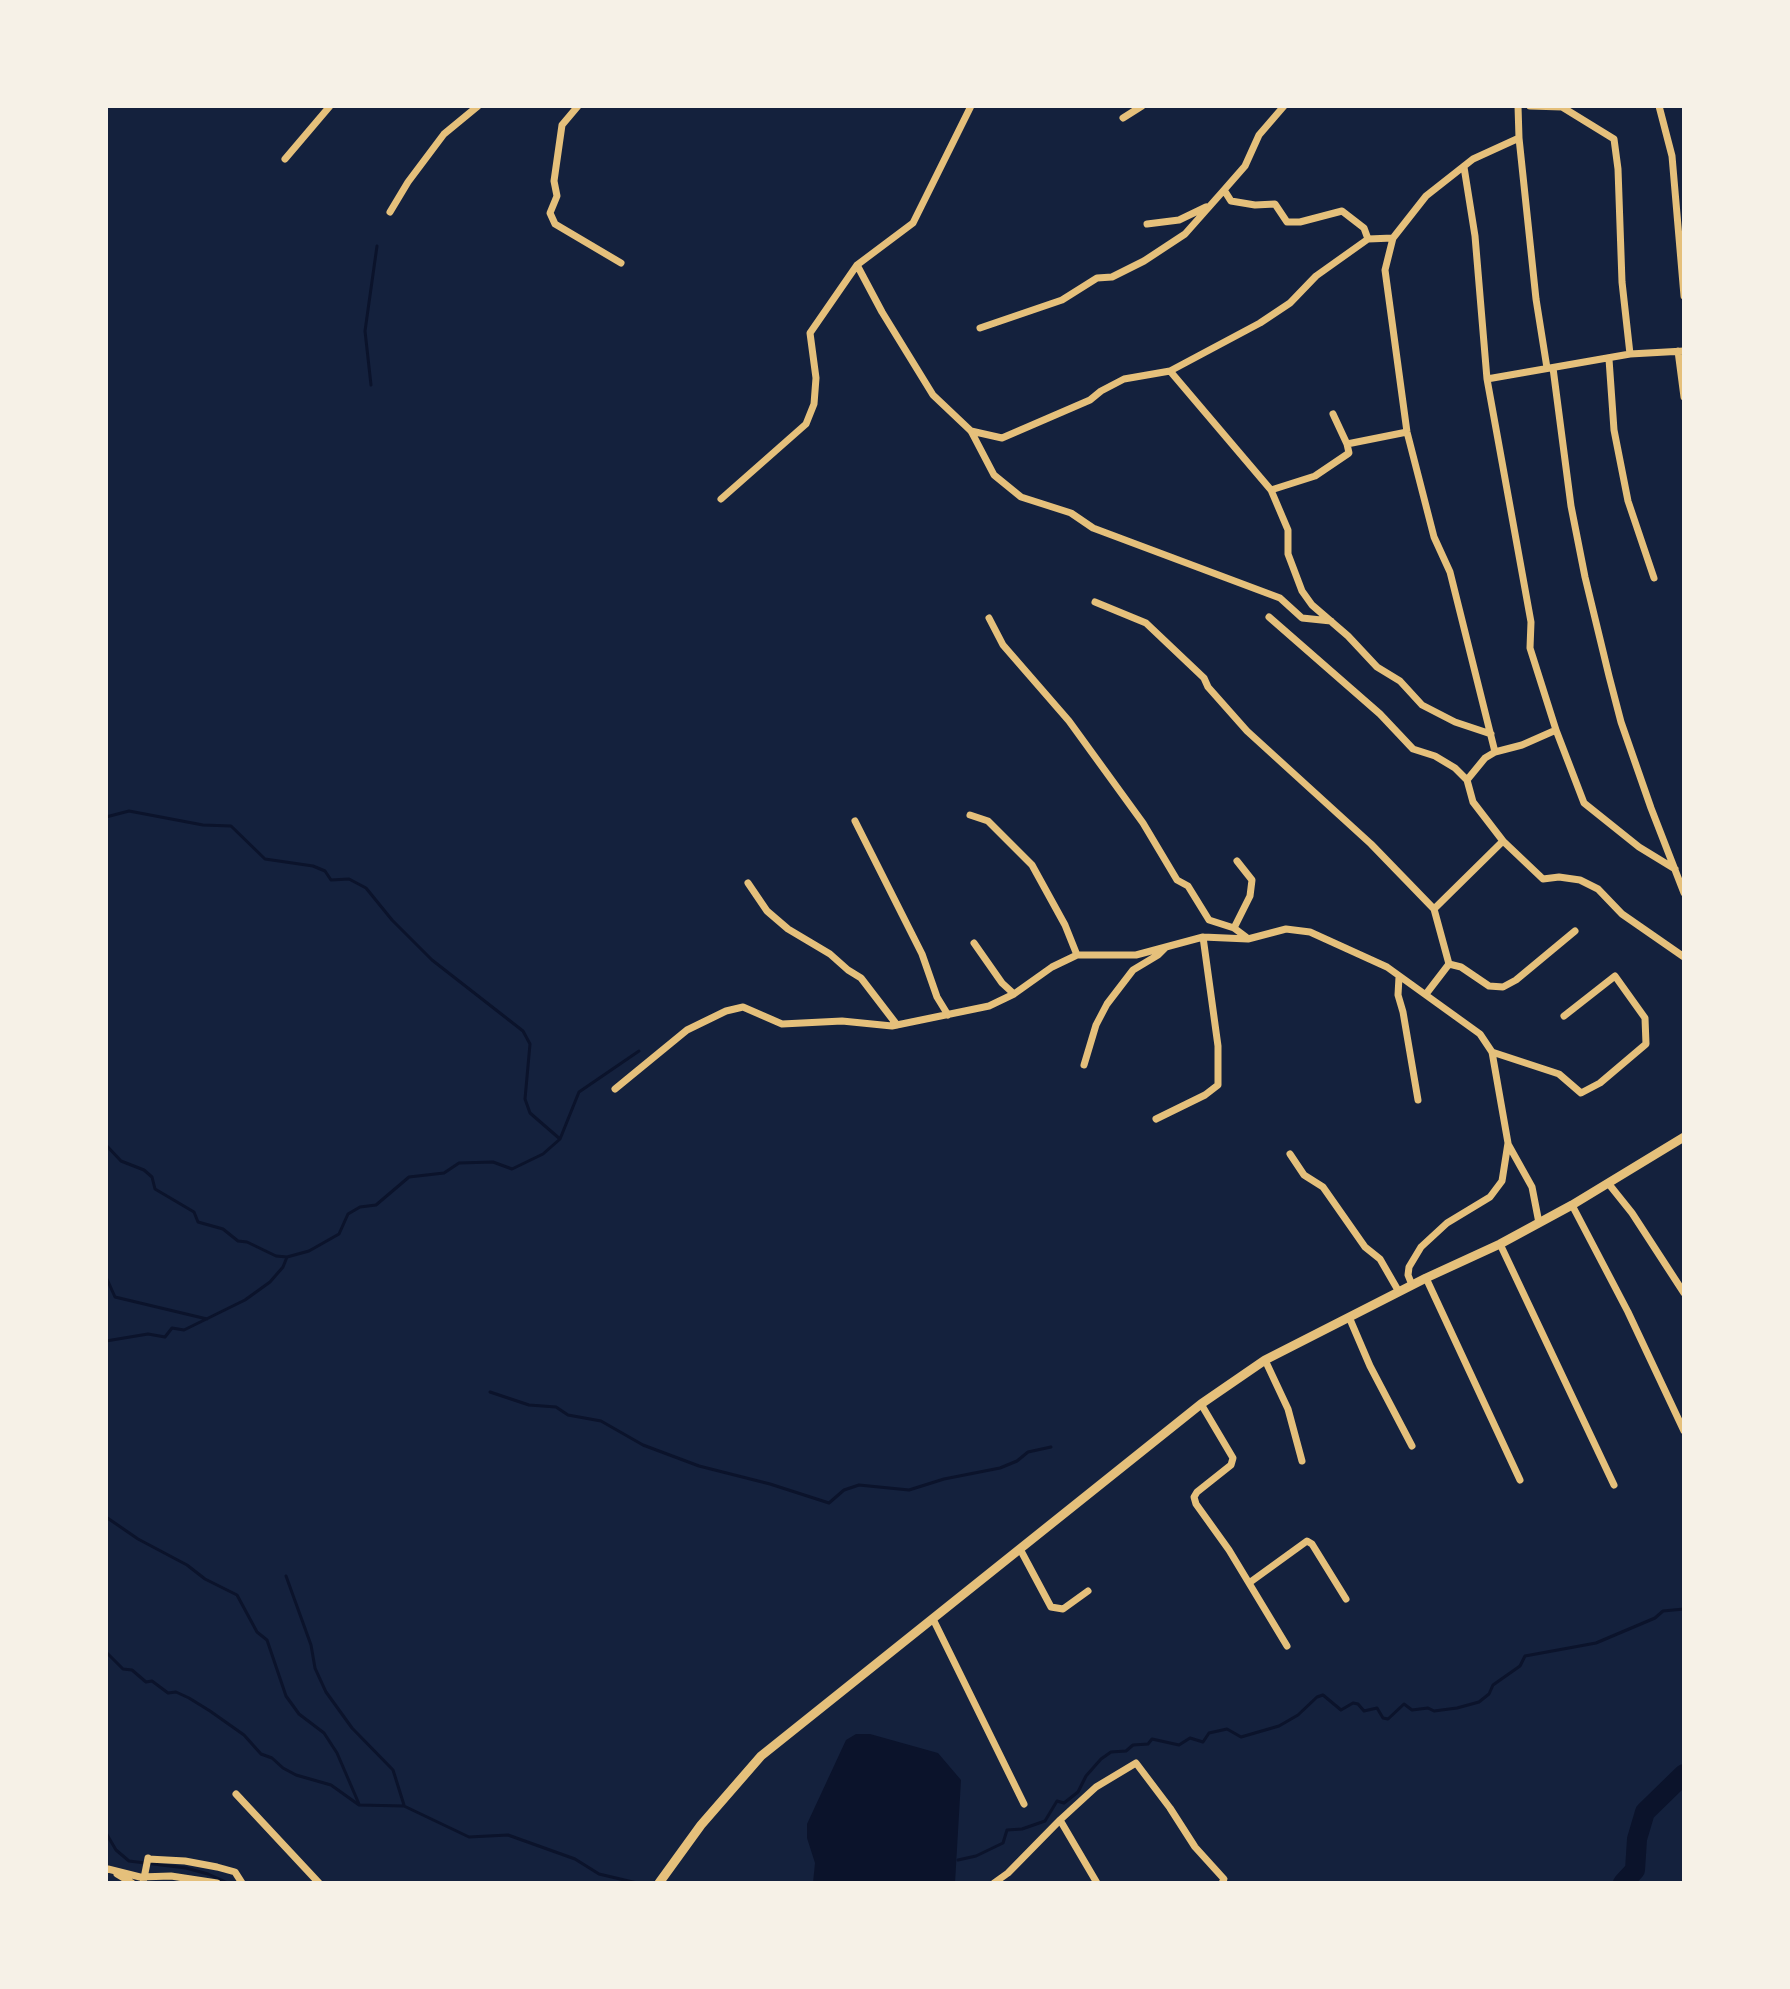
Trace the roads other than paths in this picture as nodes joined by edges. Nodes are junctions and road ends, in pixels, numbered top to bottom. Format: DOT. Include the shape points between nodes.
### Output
graph roads {
  1 [pos="330,106"];
  2 [pos="478,106"];
  3 [pos="578,106"];
  4 [pos="971,106"];
  5 [pos="1142,106"];
  6 [pos="1284,106"];
  7 [pos="1518,106"];
  8 [pos="1530,106"];
  9 [pos="1659,106"];
  10 [pos="1123,118"];
  11 [pos="1519,138"];
  12 [pos="285,159"];
  13 [pos="1464,167"];
  14 [pos="1224,190"];
  15 [pos="1212,204"];
  16 [pos="390,212"];
  17 [pos="1147,224"];
  18 [pos="1393,238"];
  19 [pos="1368,239"];
  20 [pos="621,263"];
  21 [pos="857,265"];
  22 [pos="1684,296"];
  23 [pos="980,328"];
  24 [pos="1681,351"];
  25 [pos="1630,354"];
  26 [pos="1609,359"];
  27 [pos="1550,368"];
  28 [pos="1170,371"];
  29 [pos="1487,379"];
  30 [pos="1684,397"];
  31 [pos="1333,414"];
  32 [pos="971,431"];
  33 [pos="1407,432"];
  34 [pos="1347,444"];
  35 [pos="1271,490"];
  36 [pos="721,499"];
  37 [pos="1654,578"];
  38 [pos="1095,602"];
  39 [pos="1269,617"];
  40 [pos="989,618"];
  41 [pos="1331,621"];
  42 [pos="1556,730"];
  43 [pos="1491,734"];
  44 [pos="1495,752"];
  45 [pos="1467,780"];
  46 [pos="970,815"];
  47 [pos="855,821"];
  48 [pos="1503,841"];
  49 [pos="1237,861"];
  50 [pos="1675,869"];
  51 [pos="748,883"];
  52 [pos="1684,893"];
  53 [pos="1434,909"];
  54 [pos="1234,928"];
  55 [pos="1575,931"];
  56 [pos="1203,937"];
  57 [pos="1248,939"];
  58 [pos="974,943"];
  59 [pos="1166,946"];
  60 [pos="1077,955"];
  61 [pos="1684,957"];
  62 [pos="1449,964"];
  63 [pos="1399,977"];
  64 [pos="1014,994"];
  65 [pos="1426,994"];
  66 [pos="948,1015"];
  67 [pos="1564,1016"];
  68 [pos="897,1025"];
  69 [pos="1492,1052"];
  70 [pos="1084,1065"];
  71 [pos="615,1089"];
  72 [pos="1418,1100"];
  73 [pos="1156,1119"];
  74 [pos="1684,1137"];
  75 [pos="1508,1143"];
  76 [pos="1290,1154"];
  77 [pos="1608,1183"];
  78 [pos="1572,1205"];
  79 [pos="1539,1223"];
  80 [pos="1500,1244"];
  81 [pos="1426,1278"];
  82 [pos="1412,1285"];
  83 [pos="1399,1292"];
  84 [pos="1684,1293"];
  85 [pos="1349,1317"];
  86 [pos="1265,1360"];
  87 [pos="1201,1404"];
  88 [pos="1684,1431"];
  89 [pos="1412,1446"];
  90 [pos="1302,1461"];
  91 [pos="1520,1480"];
  92 [pos="1614,1485"];
  93 [pos="1020,1549"];
  94 [pos="1249,1583"];
  95 [pos="1088,1591"];
  96 [pos="1346,1599"];
  97 [pos="933,1619"];
  98 [pos="1287,1646"];
  99 [pos="236,1794"];
  100 [pos="1024,1804"];
  101 [pos="1060,1820"];
  102 [pos="107,1869"];
  103 [pos="144,1880"];
  104 [pos="132,1883"];
  105 [pos="217,1883"];
  106 [pos="242,1883"];
  107 [pos="319,1883"];
  108 [pos="659,1883"];
  109 [pos="994,1883"];
  110 [pos="1097,1883"];
  111 [pos="1222,1883"];
  1 -- 12 [label="street"];
  2 -- 16 [label="street" via="444,134"];
  3 -- 20 [label="street" via="562,125 554,181 557,196 550,213 555,224"];
  4 -- 21 [label="street" via="913,223"];
  5 -- 10 [label="street"];
  6 -- 14 [label="street"];
  7 -- 11 [label="street"];
  8 -- 25 [label="street" via="1562,107 1614,139"];
  9 -- 22 [label="street" via="1672,156"];
  11 -- 13 [label="street"];
  11 -- 27 [label="street" via="1534,285"];
  13 -- 18 [label="street" via="1426,196"];
  13 -- 29 [label="street"];
  14 -- 15 [label="street"];
  14 -- 19 [label="street" via="1231,201 1275,204 1287,222 1349,213"];
  15 -- 17 [label="street" via="1179,220"];
  15 -- 23 [label="street" via="1185,234 1144,261 1112,277 1097,278 1062,300"];
  18 -- 19 [label="street"];
  18 -- 33 [label="street" via="1385,270"];
  19 -- 28 [label="street" via="1316,276 1290,303"];
  21 -- 32 [label="street" via="933,395"];
  21 -- 36 [label="street" via="810,333 816,378 806,424"];
  24 -- 25 [label="street"];
  24 -- 30 [label="street"];
  25 -- 26 [label="street"];
  26 -- 27 [label="street"];
  26 -- 37 [label="street" via="1614,430 1628,501"];
  27 -- 29 [label="street"];
  27 -- 50 [label="street" via="1588,591 1621,722"];
  28 -- 32 [label="street" via="1124,379 1090,400 1002,438"];
  28 -- 35 [label="street"];
  29 -- 42 [label="street" via="1531,622 1530,648"];
  31 -- 34 [label="street"];
  32 -- 41 [label="street" via="994,475 1021,497 1280,598 1302,618"];
  33 -- 34 [label="street"];
  33 -- 43 [label="street"];
  34 -- 35 [label="street" via="1349,453 1315,476"];
  35 -- 41 [label="street" via="1288,530 1288,554 1302,591"];
  38 -- 53 [label="street" via="1146,623 1204,678 1247,731"];
  39 -- 45 [label="street" via="1413,749 1435,756"];
  40 -- 54 [label="street" via="1003,645 1069,721 1143,823 1177,880 1188,886 1209,920"];
  41 -- 43 [label="street" via="1422,705"];
  42 -- 44 [label="street"];
  42 -- 50 [label="street" via="1584,803"];
  43 -- 44 [label="street"];
  44 -- 45 [label="street"];
  45 -- 48 [label="street" via="1473,802"];
  46 -- 60 [label="street" via="988,821 1032,865"];
  47 -- 66 [label="street"];
  48 -- 53 [label="street"];
  48 -- 61 [label="street" via="1543,879 1580,880 1598,889 1622,914"];
  49 -- 54 [label="street" via="1252,880"];
  50 -- 52 [label="street"];
  51 -- 68 [label="street" via="767,911 788,929 861,978"];
  53 -- 62 [label="street"];
  54 -- 57 [label="street"];
  55 -- 62 [label="street" via="1503,987 1489,986"];
  56 -- 57 [label="street"];
  56 -- 59 [label="street"];
  56 -- 73 [label="street" via="1218,1085"];
  57 -- 63 [label="street" via="1286,929 1310,932"];
  58 -- 64 [label="street"];
  59 -- 60 [label="street" via="1136,955"];
  59 -- 70 [label="street" via="1133,970 1107,1004"];
  60 -- 64 [label="street"];
  62 -- 65 [label="street"];
  63 -- 65 [label="street"];
  63 -- 72 [label="street"];
  64 -- 66 [label="street"];
  65 -- 69 [label="street" via="1480,1034"];
  66 -- 68 [label="street"];
  67 -- 69 [label="street" via="1615,976 1645,1018 1646,1044 1581,1093 1559,1074"];
  68 -- 71 [label="street" via="782,1024 743,1007 687,1030"];
  69 -- 75 [label="street"];
  74 -- 77 [label="main road"];
  75 -- 79 [label="street" via="1532,1187"];
  75 -- 82 [label="street" via="1497,1188 1421,1247 1409,1267"];
  76 -- 83 [label="street" via="1380,1259"];
  77 -- 78 [label="main road"];
  77 -- 84 [label="street"];
  78 -- 79 [label="main road"];
  78 -- 88 [label="street"];
  79 -- 80 [label="main road"];
  80 -- 81 [label="main road"];
  80 -- 92 [label="street"];
  81 -- 82 [label="main road"];
  81 -- 91 [label="street"];
  82 -- 83 [label="main road"];
  83 -- 85 [label="main road"];
  85 -- 86 [label="main road"];
  85 -- 89 [label="street"];
  86 -- 87 [label="main road"];
  86 -- 90 [label="street" via="1288,1409"];
  87 -- 93 [label="main road"];
  87 -- 94 [label="street" via="1233,1458 1194,1497"];
  93 -- 95 [label="street" via="1051,1607 1063,1609"];
  93 -- 97 [label="main road"];
  94 -- 96 [label="street" via="1307,1541"];
  94 -- 98 [label="street"];
  97 -- 100 [label="street"];
  97 -- 108 [label="main road" via="761,1756"];
  99 -- 107 [label="street"];
  101 -- 109 [label="street"];
  101 -- 110 [label="street"];
  101 -- 111 [label="street" via="1096,1787 1136,1763"];
  102 -- 103 [label="street"];
  102 -- 104 [label="street"];
  103 -- 105 [label="street" via="171,1876"];
  103 -- 106 [label="street" via="148,1858 217,1867 235,1872"];
}
